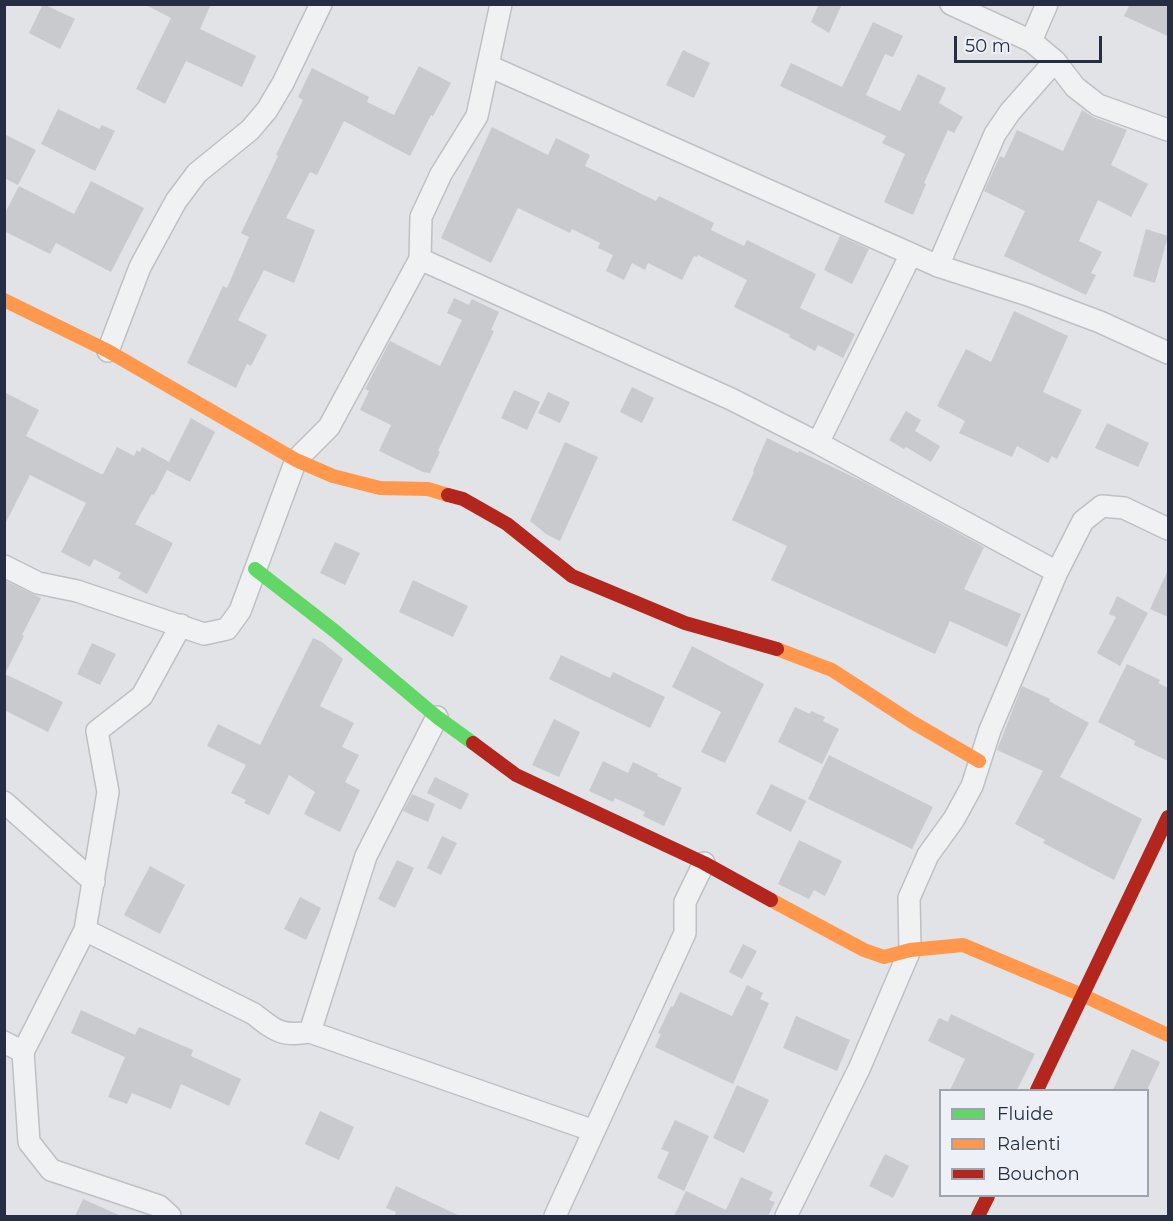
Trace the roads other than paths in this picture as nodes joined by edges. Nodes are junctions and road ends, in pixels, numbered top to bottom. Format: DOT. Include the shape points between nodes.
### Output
graph roads {
  1 [pos="321,4"];
  2 [pos="501,4"];
  3 [pos="951,4"];
  4 [pos="1047,4"];
  5 [pos="1031,41"];
  6 [pos="1055,61"];
  7 [pos="489,66"];
  8 [pos="1168,130"];
  9 [pos="911,254"];
  10 [pos="420,259"];
  11 [pos="938,266"];
  12 [pos="4,300"];
  13 [pos="108,351"];
  14 [pos="1168,353"];
  15 [pos="818,443"];
  16 [pos="296,460"];
  17 [pos="1168,529"];
  18 [pos="4,566"];
  19 [pos="255,569"];
  20 [pos="1058,572"];
  21 [pos="181,625"];
  22 [pos="437,717"];
  23 [pos="979,761"];
  24 [pos="4,802"];
  25 [pos="1168,817"];
  26 [pos="704,863"];
  27 [pos="94,882"];
  28 [pos="85,930"];
  29 [pos="910,950"];
  30 [pos="1082,995"];
  31 [pos="310,1032"];
  32 [pos="1168,1035"];
  33 [pos="14,1047"];
  34 [pos="1037,1089"];
  35 [pos="594,1131"];
  36 [pos="988,1197"];
  37 [pos="170,1216"];
  38 [pos="555,1216"];
  39 [pos="786,1216"];
  40 [pos="978,1216"];
  1 -- 13 [label="street" via="267,110 250,130 197,173 176,201 140,267"];
  2 -- 7 [label="street"];
  3 -- 5 [label="street"];
  4 -- 5 [label="street"];
  5 -- 6 [label="street"];
  6 -- 8 [label="street" via="1075,87 1098,105"];
  6 -- 11 [label="street" via="995,134"];
  7 -- 9 [label="street"];
  7 -- 10 [label="street" via="477,116 441,174 421,217"];
  9 -- 11 [label="street"];
  9 -- 15 [label="street"];
  10 -- 15 [label="street" via="731,399"];
  10 -- 16 [label="street" via="329,427"];
  11 -- 14 [label="street" via="1100,322"];
  12 -- 13 [label="street"];
  13 -- 16 [label="street"];
  15 -- 20 [label="street"];
  16 -- 19 [label="street"];
  16 -- 23 [label="street" via="333,477 380,488 428,489 463,499 507,524 572,576 685,623 775,648 832,670"];
  17 -- 20 [label="street" via="1124,508 1102,506 1083,521"];
  18 -- 21 [label="street" via="38,583 76,591"];
  19 -- 21 [label="street" via="240,611 227,629 204,634"];
  19 -- 22 [label="street"];
  20 -- 23 [label="street"];
  21 -- 27 [label="street" via="142,696 97,731 108,792"];
  22 -- 26 [label="street" via="516,775"];
  22 -- 31 [label="street" via="366,856"];
  23 -- 29 [label="street" via="972,786 928,855 909,898"];
  24 -- 27 [label="street"];
  25 -- 30 [label="street"];
  26 -- 29 [label="street" via="864,950 884,957"];
  26 -- 35 [label="street" via="685,902 685,933"];
  27 -- 28 [label="street"];
  28 -- 31 [label="street" via="254,1014 275,1031 292,1035"];
  28 -- 33 [label="street"];
  29 -- 30 [label="street" via="963,945"];
  29 -- 39 [label="street" via="859,1069"];
  30 -- 32 [label="street"];
  30 -- 34 [label="street"];
  31 -- 35 [label="street"];
  33 -- 37 [label="street" via="29,1142 51,1170 159,1206"];
  35 -- 38 [label="street"];
  36 -- 40 [label="street"];
}
